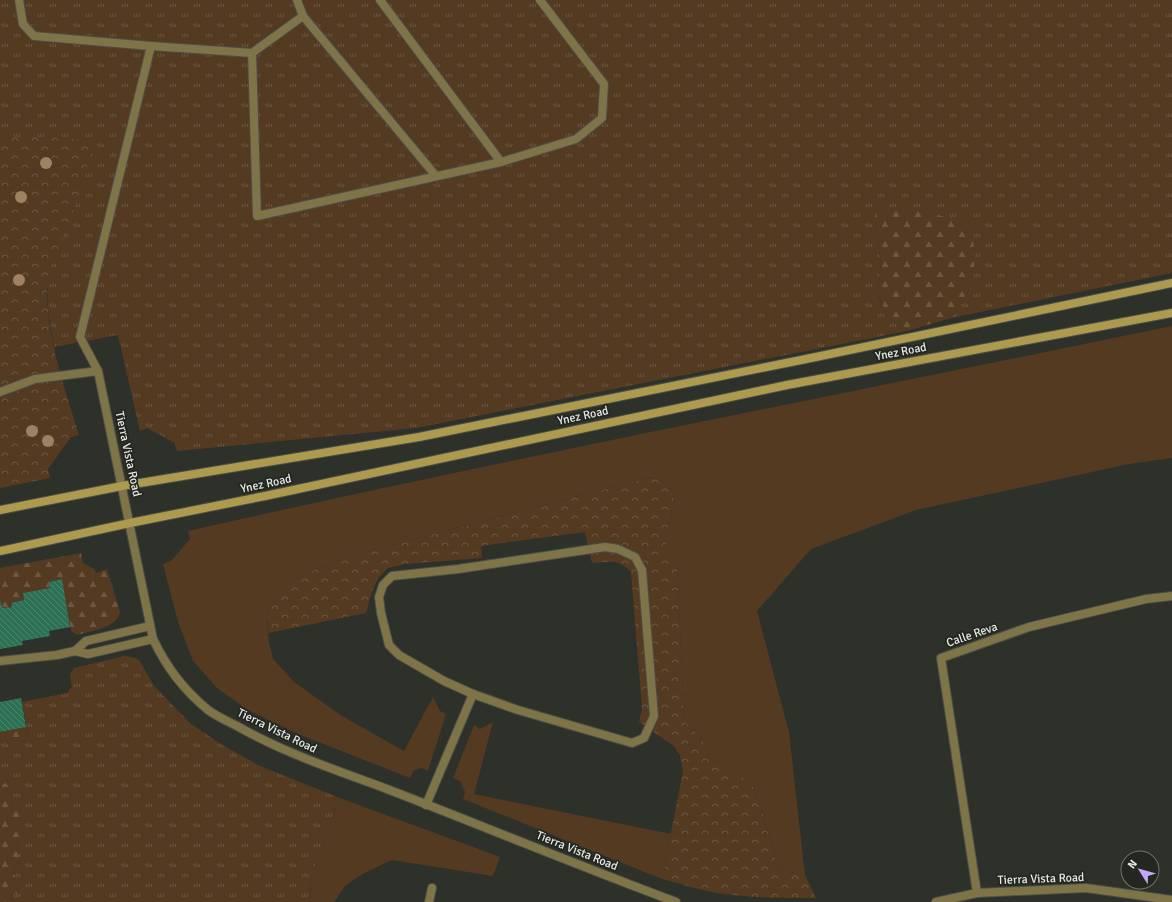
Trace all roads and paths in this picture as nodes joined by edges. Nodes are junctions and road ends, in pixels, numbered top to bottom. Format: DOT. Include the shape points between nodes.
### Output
graph roads {
  1 [pos="19,0"];
  2 [pos="298,0"];
  3 [pos="380,0"];
  4 [pos="540,0"];
  5 [pos="303,16"];
  6 [pos="151,46"];
  7 [pos="252,53"];
  8 [pos="501,162"];
  9 [pos="436,176"];
  10 [pos="1172,282"];
  11 [pos="1172,313"];
  12 [pos="98,371"];
  13 [pos="0,392"];
  14 [pos="122,486"];
  15 [pos="0,510"];
  16 [pos="130,523"];
  17 [pos="0,551"];
  18 [pos="1172,596"];
  19 [pos="150,626"];
  20 [pos="153,639"];
  21 [pos="75,651"];
  22 [pos="0,661"];
  23 [pos="473,694"];
  24 [pos="426,804"];
  25 [pos="432,888"];
  26 [pos="977,894"];
  27 [pos="1172,900"];
  28 [pos="429,902"];
  29 [pos="676,902"];
  30 [pos="936,902"];
  1 -- 6 [label="street" via="23,24 34,36"];
  2 -- 5 [label="street"];
  3 -- 8 [label="street"];
  4 -- 8 [label="street" via="604,84 602,118 576,139"];
  5 -- 7 [label="street"];
  5 -- 9 [label="street"];
  6 -- 7 [label="street"];
  6 -- 12 [label="street, Tierra Vista Road" via="80,337"];
  7 -- 9 [label="street" via="256,216"];
  8 -- 9 [label="street"];
  10 -- 14 [label="main road, Ynez Road" via="419,437"];
  11 -- 16 [label="main road, Ynez Road" via="787,385"];
  12 -- 13 [label="street" via="35,379"];
  12 -- 14 [label="street, Tierra Vista Road"];
  14 -- 15 [label="main road, Ynez Road"];
  14 -- 16 [label="street, Tierra Vista Road"];
  16 -- 17 [label="main road, Ynez Road"];
  16 -- 19 [label="street, Tierra Vista Road"];
  18 -- 26 [label="street, Calle Reva" via="1146,599 1029,627 941,658"];
  19 -- 20 [label="street, Tierra Vista Road"];
  19 -- 21 [label="street" via="86,641"];
  20 -- 21 [label="street" via="88,654"];
  20 -- 24 [label="street, Tierra Vista Road" via="175,677 209,710 250,734 303,758"];
  21 -- 22 [label="street"];
  23 -- 23 [label="street" via="518,710 632,743 644,738 654,716 642,570 635,557 618,549 605,547 392,576 383,585 379,597 389,645 400,655 444,681"];
  23 -- 24 [label="street"];
  24 -- 29 [label="street, Tierra Vista Road"];
  25 -- 28 [label="street"];
  26 -- 27 [label="street, Tierra Vista Road" via="1086,888"];
  26 -- 30 [label="street, Tierra Vista Road"];
}
